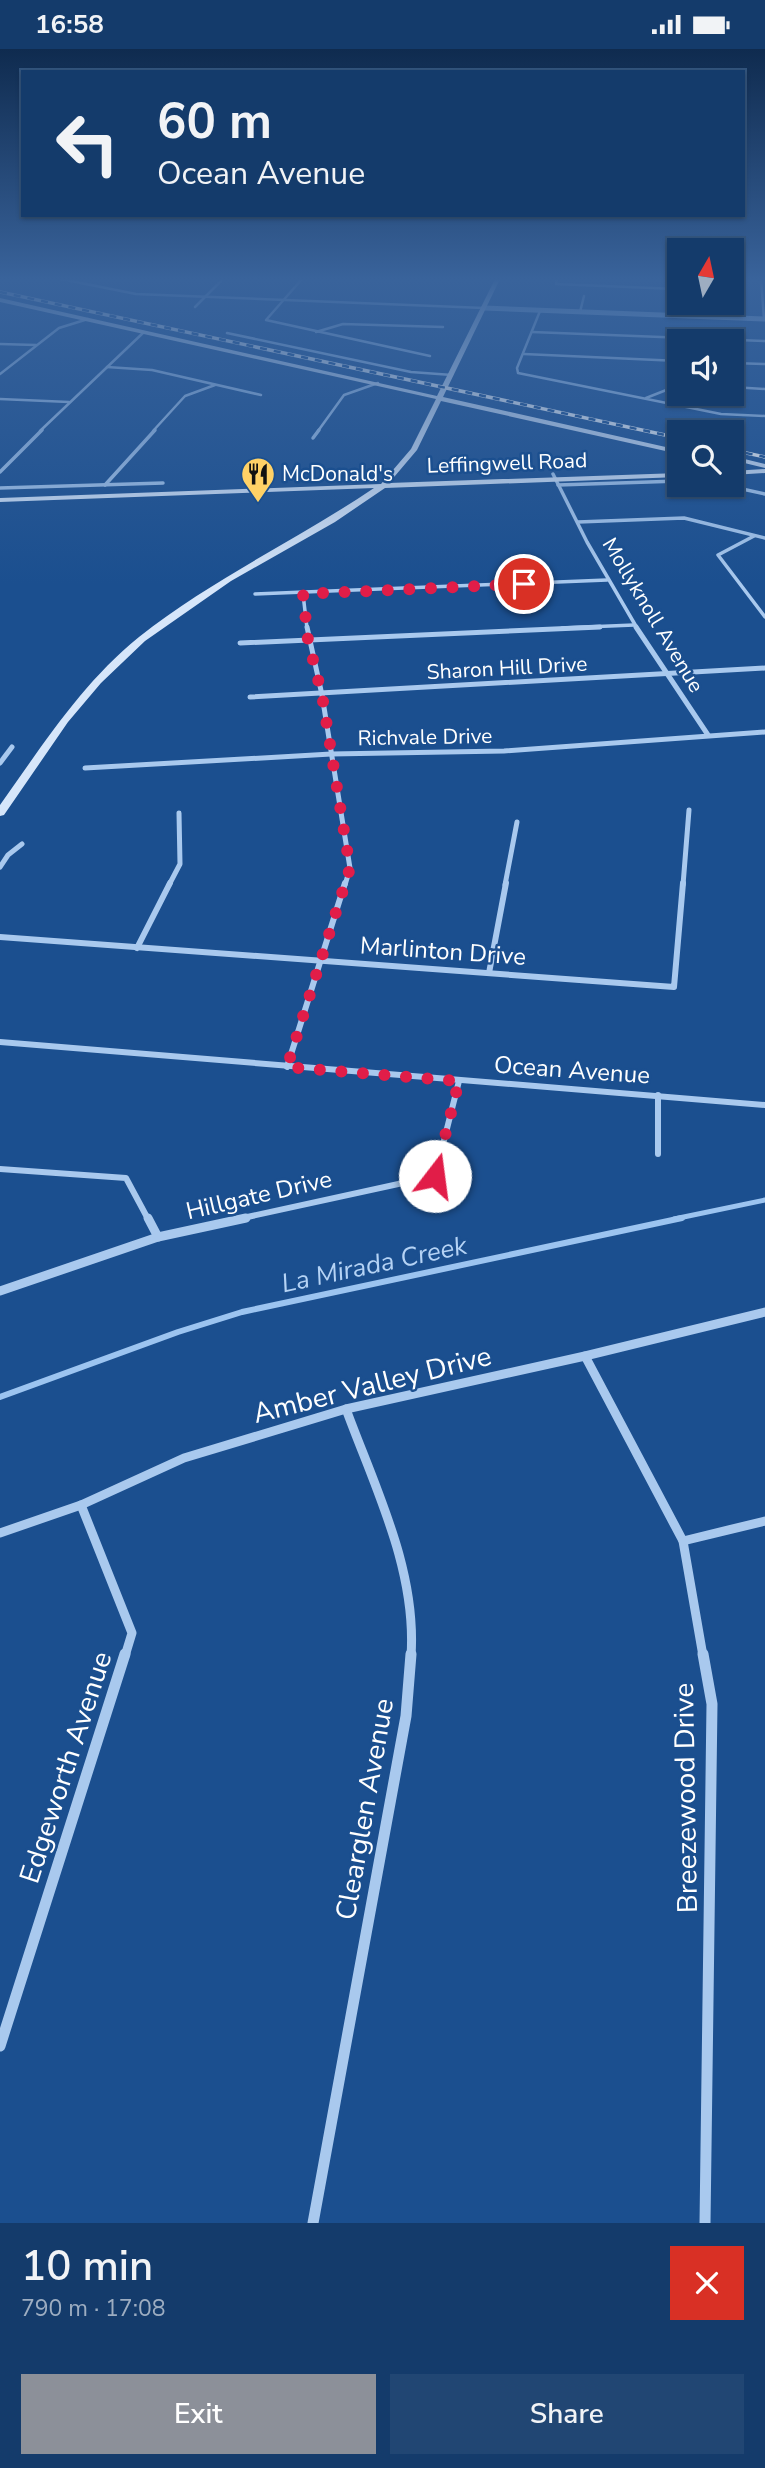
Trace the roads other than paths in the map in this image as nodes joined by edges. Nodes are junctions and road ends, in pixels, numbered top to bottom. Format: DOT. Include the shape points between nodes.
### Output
graph roads {
  1 [pos="92,380"];
  2 [pos="197,380"];
  3 [pos="366,380"];
  4 [pos="449,380"];
  5 [pos="554,380"];
  6 [pos="378,383"];
  7 [pos="216,385"];
  8 [pos="744,388"];
  9 [pos="765,389"];
  10 [pos="667,390"];
  11 [pos="261,395"];
  12 [pos="441,397"];
  13 [pos="0,399"];
  14 [pos="645,399"];
  15 [pos="69,402"];
  16 [pos="765,416"];
  17 [pos="313,438"];
  18 [pos="667,448"];
  19 [pos="744,462"];
  20 [pos="744,467"];
  21 [pos="744,468"];
  22 [pos="765,469"];
  23 [pos="0,472"];
  24 [pos="667,473"];
  25 [pos="555,479"];
  26 [pos="667,481"];
  27 [pos="163,483"];
  28 [pos="385,483"];
  29 [pos="105,485"];
  30 [pos="0,488"];
  31 [pos="330,488"];
  32 [pos="744,489"];
  33 [pos="765,494"];
  34 [pos="0,497"];
  35 [pos="352,508"];
  36 [pos="578,521"];
  37 [pos="755,536"];
  38 [pos="765,538"];
  39 [pos="607,580"];
  40 [pos="255,594"];
  41 [pos="303,594"];
  42 [pos="758,607"];
  43 [pos="765,607"];
  44 [pos="765,617"];
  45 [pos="634,625"];
  46 [pos="308,640"];
  47 [pos="240,643"];
  48 [pos="765,668"];
  49 [pos="666,675"];
  50 [pos="322,695"];
  51 [pos="250,697"];
  52 [pos="765,731"];
  53 [pos="708,735"];
  54 [pos="12,747"];
  55 [pos="331,754"];
  56 [pos="0,763"];
  57 [pos="85,768"];
  58 [pos="689,810"];
  59 [pos="0,813"];
  60 [pos="179,813"];
  61 [pos="517,823"];
  62 [pos="22,844"];
  63 [pos="0,867"];
  64 [pos="0,937"];
  65 [pos="137,948"];
  66 [pos="322,961"];
  67 [pos="489,973"];
  68 [pos="0,1042"];
  69 [pos="287,1067"];
  70 [pos="459,1081"];
  71 [pos="657,1095"];
  72 [pos="765,1105"];
  73 [pos="658,1154"];
  74 [pos="0,1169"];
  75 [pos="158,1237"];
  76 [pos="0,1291"];
  77 [pos="765,1312"];
  78 [pos="585,1356"];
  79 [pos="346,1409"];
  80 [pos="81,1505"];
  81 [pos="765,1521"];
  82 [pos="0,1533"];
  83 [pos="683,1541"];
  84 [pos="0,2046"];
  85 [pos="313,2223"];
  86 [pos="705,2223"];
  1 -- 15 [label="street"];
  2 -- 7 [label="street"];
  3 -- 6 [label="main road"];
  4 -- 12 [label="main road"];
  5 -- 14 [label="street"];
  6 -- 12 [label="main road"];
  6 -- 17 [label="street" via="344,395"];
  7 -- 11 [label="street"];
  7 -- 29 [label="street" via="185,396"];
  8 -- 9 [label="street"];
  10 -- 14 [label="street"];
  12 -- 18 [label="main road"];
  12 -- 28 [label="main road" via="414,450"];
  13 -- 15 [label="street"];
  14 -- 16 [label="street" via="721,414"];
  15 -- 23 [label="street"];
  19 -- 22 [label="main road"];
  20 -- 22 [label="main road"];
  21 -- 22 [label="main road"];
  24 -- 25 [label="main road, Leffingwell Road"];
  25 -- 26 [label="street"];
  25 -- 28 [label="main road, Leffingwell Road"];
  25 -- 36 [label="street, Mollyknoll Avenue"];
  27 -- 29 [label="street"];
  28 -- 31 [label="main road, Leffingwell Road"];
  28 -- 34 [label="main road, Leffingwell Road"];
  28 -- 35 [label="main road"];
  29 -- 30 [label="street"];
  31 -- 34 [label="main road, Leffingwell Road"];
  31 -- 35 [label="main road" via="359,493"];
  32 -- 33 [label="street"];
  35 -- 59 [label="main road" via="228,579 142,639 65,720"];
  36 -- 37 [label="street" via="684,518"];
  36 -- 39 [label="street, Mollyknoll Avenue"];
  37 -- 38 [label="street"];
  37 -- 42 [label="street" via="718,555"];
  39 -- 41 [label="street"];
  39 -- 45 [label="street, Mollyknoll Avenue"];
  40 -- 41 [label="street"];
  41 -- 46 [label="street"];
  42 -- 43 [label="street"];
  42 -- 44 [label="street"];
  45 -- 46 [label="street"];
  45 -- 49 [label="street, Mollyknoll Avenue"];
  46 -- 47 [label="street"];
  46 -- 50 [label="street"];
  48 -- 49 [label="street, Sharon Hill Drive"];
  49 -- 50 [label="street, Sharon Hill Drive"];
  49 -- 53 [label="street, Mollyknoll Avenue"];
  50 -- 51 [label="street, Sharon Hill Drive"];
  50 -- 55 [label="street"];
  52 -- 53 [label="street, Richvale Drive"];
  53 -- 55 [label="street, Richvale Drive" via="504,751"];
  54 -- 56 [label="street"];
  55 -- 57 [label="street, Richvale Drive"];
  55 -- 66 [label="street" via="350,868"];
  58 -- 67 [label="street, Marlinton Drive" via="674,987"];
  60 -- 65 [label="street" via="180,864"];
  61 -- 67 [label="street"];
  62 -- 63 [label="street"];
  64 -- 65 [label="street, Marlinton Drive"];
  65 -- 66 [label="street, Marlinton Drive"];
  66 -- 67 [label="street, Marlinton Drive"];
  66 -- 69 [label="street"];
  68 -- 69 [label="street, Ocean Avenue"];
  69 -- 70 [label="street, Ocean Avenue"];
  70 -- 71 [label="street, Ocean Avenue"];
  70 -- 75 [label="street, Hillgate Drive" via="435,1176"];
  71 -- 72 [label="street, Ocean Avenue"];
  71 -- 73 [label="street"];
  74 -- 75 [label="street" via="126,1178"];
  75 -- 76 [label="street, Hillgate Drive"];
  77 -- 78 [label="street, Amber Valley Drive"];
  78 -- 79 [label="street, Amber Valley Drive"];
  78 -- 83 [label="street, Breezewood Drive"];
  79 -- 80 [label="street, Amber Valley Drive" via="184,1458"];
  79 -- 85 [label="street, Clearglen Avenue" via="402,1561 413,1624 406,1716"];
  80 -- 82 [label="street, Amber Valley Drive"];
  80 -- 84 [label="street, Edgeworth Avenue" via="132,1633"];
  81 -- 83 [label="street"];
  83 -- 86 [label="street, Breezewood Drive" via="712,1703"];
}
